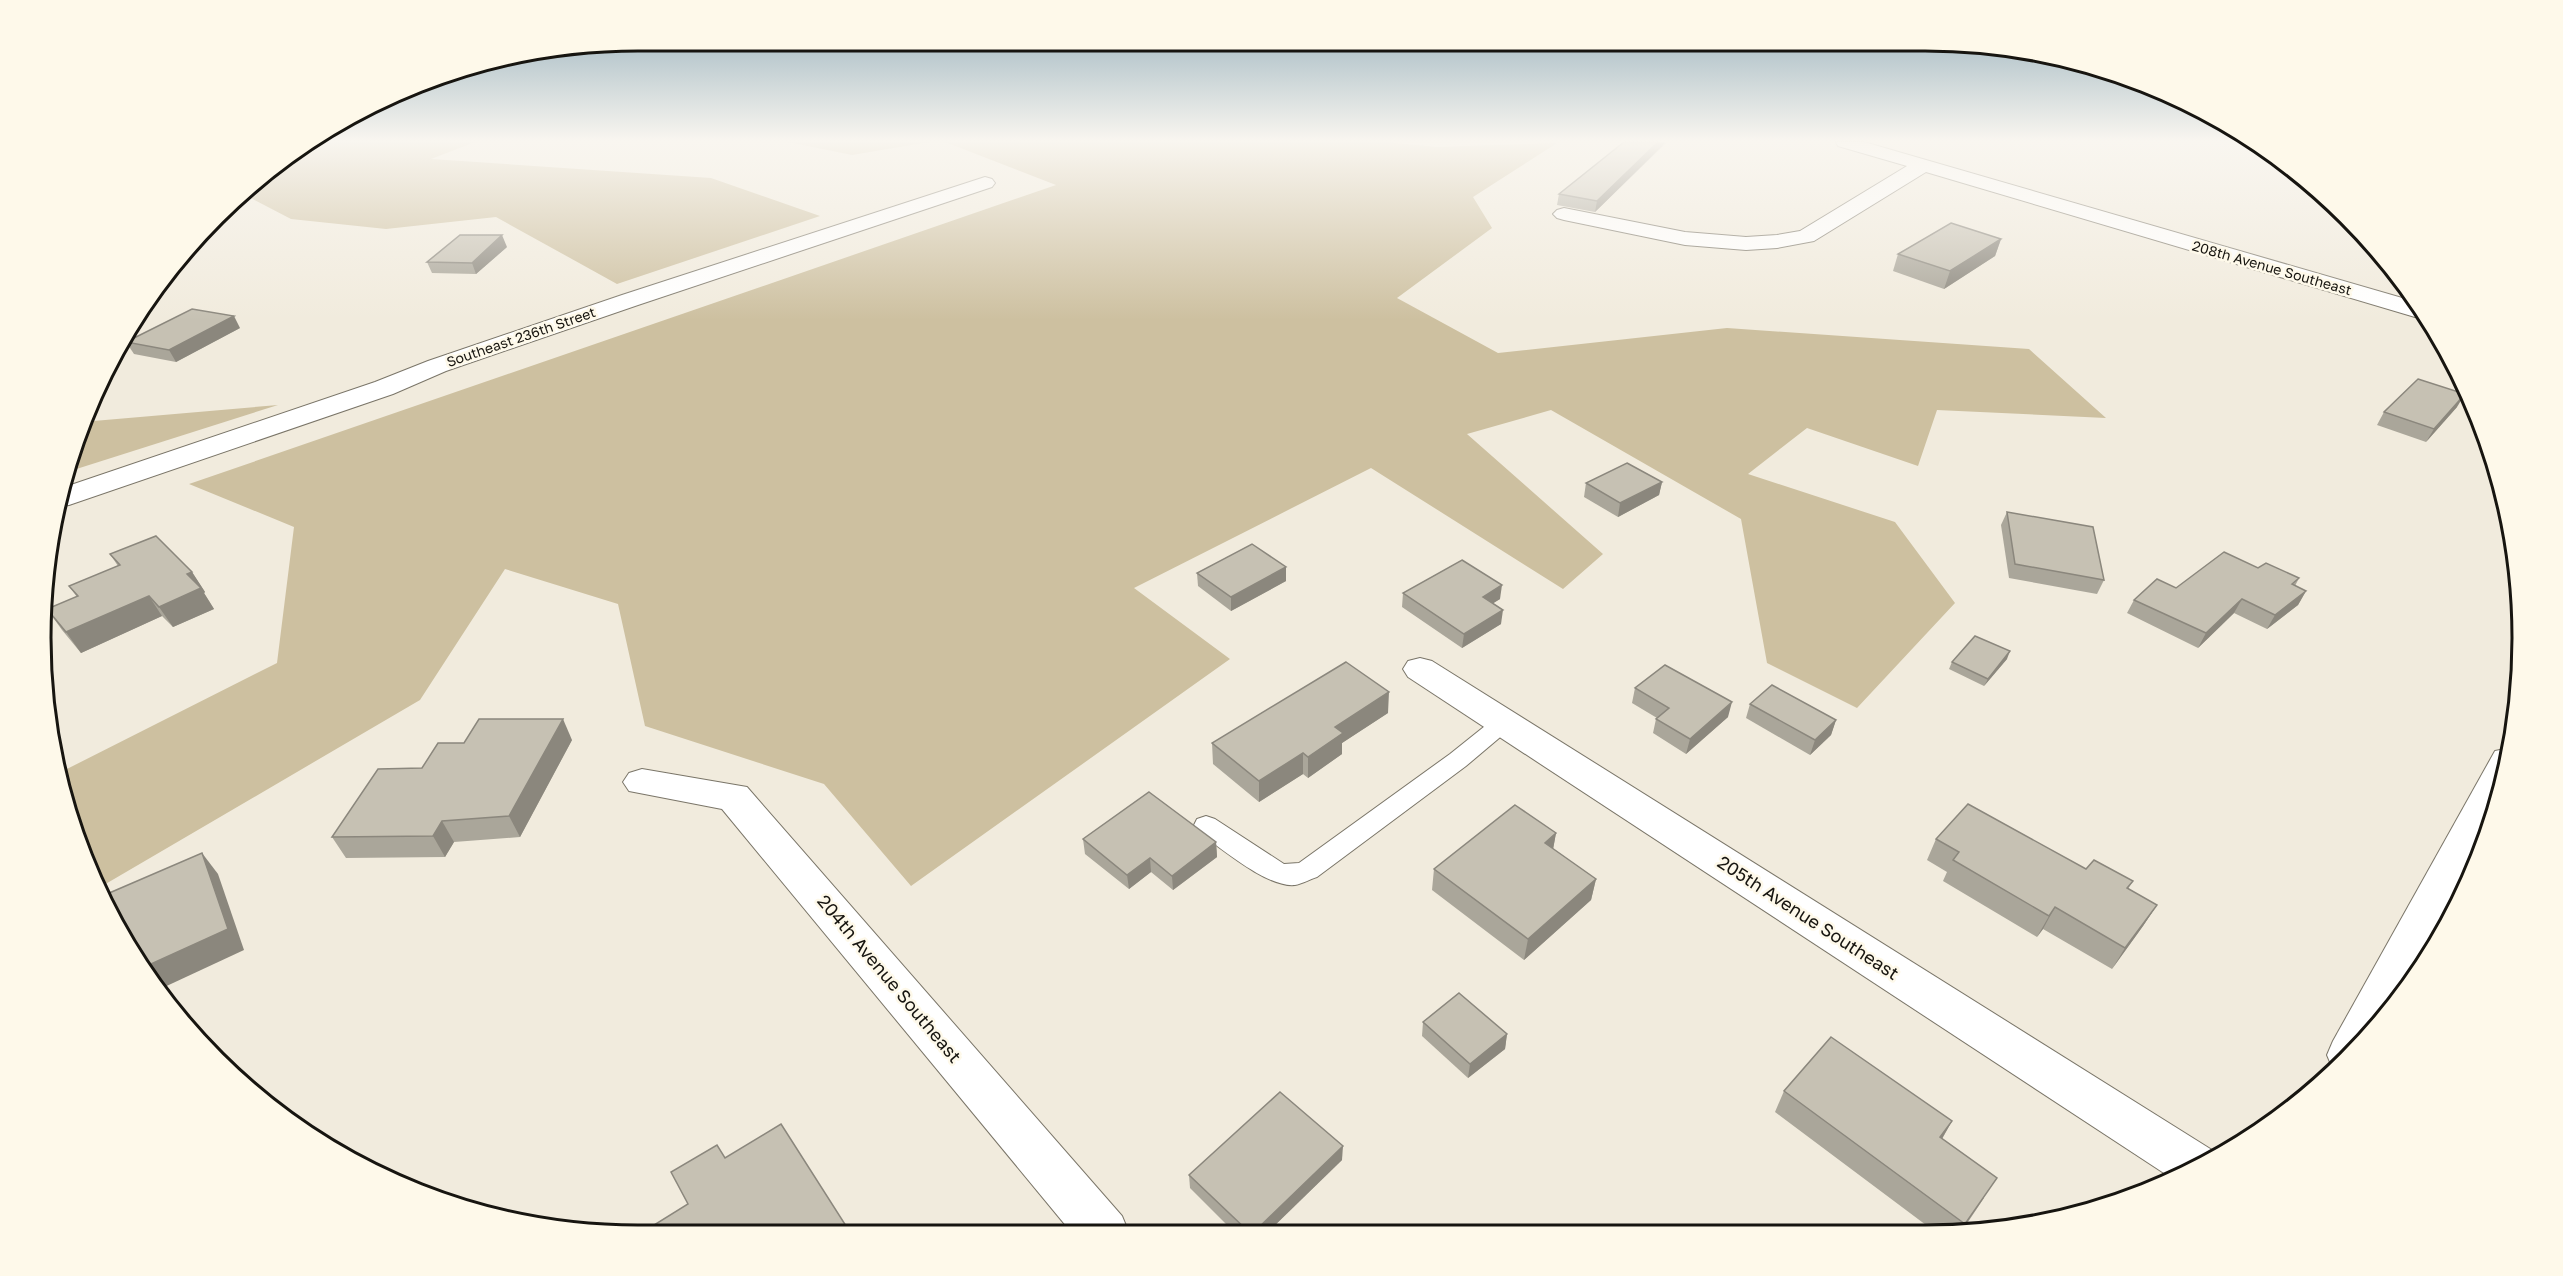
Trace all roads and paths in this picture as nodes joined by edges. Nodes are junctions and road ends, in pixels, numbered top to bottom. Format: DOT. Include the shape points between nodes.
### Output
graph roads {
  1 [pos="929,202"];
  2 [pos="1863,202"];
  3 [pos="2044,202"];
  4 [pos="1564,214"];
  5 [pos="2410,308"];
  6 [pos="69,496"];
  7 [pos="1420,669"];
  8 [pos="1503,723"];
  9 [pos="642,782"];
  10 [pos="2484,815"];
  11 [pos="1206,825"];
  12 [pos="2366,1025"];
  13 [pos="2189,1162"];
  14 [pos="1097,1225"];
  1 -- 6 [label="street, Southeast 236th Street" via="437,366 384,388"];
  2 -- 4 [label="street" via="1806,236 1761,243 1677,238"];
  3 -- 5 [label="street, 208th Avenue Southeast"];
  7 -- 8 [label="street, 205th Avenue Southeast"];
  8 -- 11 [label="lane" via="1318,863 1294,875 1278,873"];
  8 -- 13 [label="street, 205th Avenue Southeast"];
  9 -- 14 [label="street, 204th Avenue Southeast" via="734,797"];
  10 -- 12 [label="street"];
}
